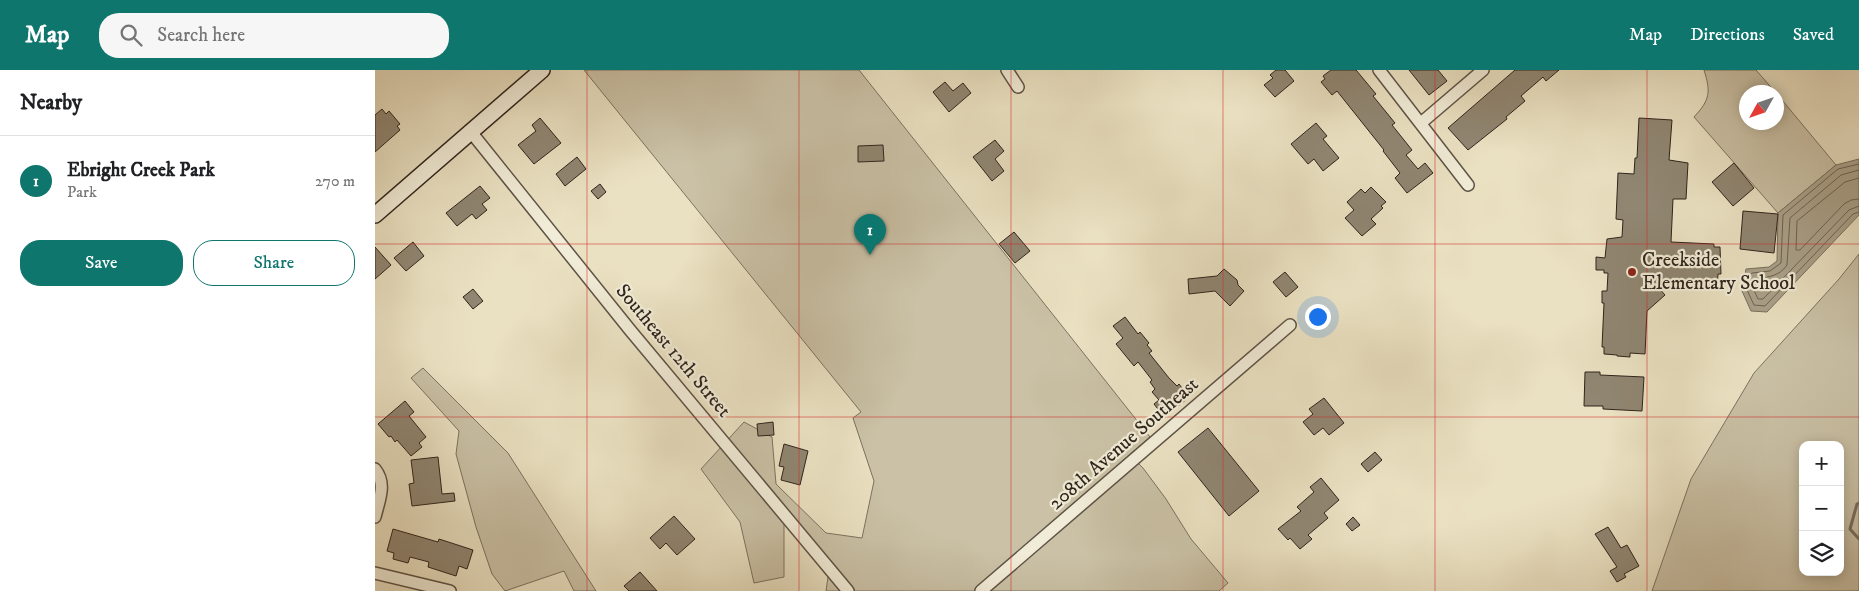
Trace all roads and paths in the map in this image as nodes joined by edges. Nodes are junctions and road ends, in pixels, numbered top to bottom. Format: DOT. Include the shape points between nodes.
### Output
graph roads {
  1 [pos="542,70"];
  2 [pos="1007,70"];
  3 [pos="1379,70"];
  4 [pos="1483,70"];
  5 [pos="1018,87"];
  6 [pos="1421,123"];
  7 [pos="471,132"];
  8 [pos="1467,185"];
  9 [pos="376,212"];
  10 [pos="1291,325"];
  11 [pos="375,469"];
  12 [pos="375,517"];
  13 [pos="375,573"];
  14 [pos="450,591"];
  15 [pos="848,591"];
  16 [pos="981,591"];
  1 -- 7 [label="street"];
  2 -- 5 [label="street"];
  3 -- 6 [label="street"];
  4 -- 6 [label="street"];
  6 -- 8 [label="street"];
  7 -- 9 [label="street"];
  7 -- 15 [label="street, Southeast 12th Street" via="630,330"];
  10 -- 16 [label="street, 208th Avenue Southeast"];
  11 -- 12 [label="street" via="382,490"];
  13 -- 14 [label="street"];
}
